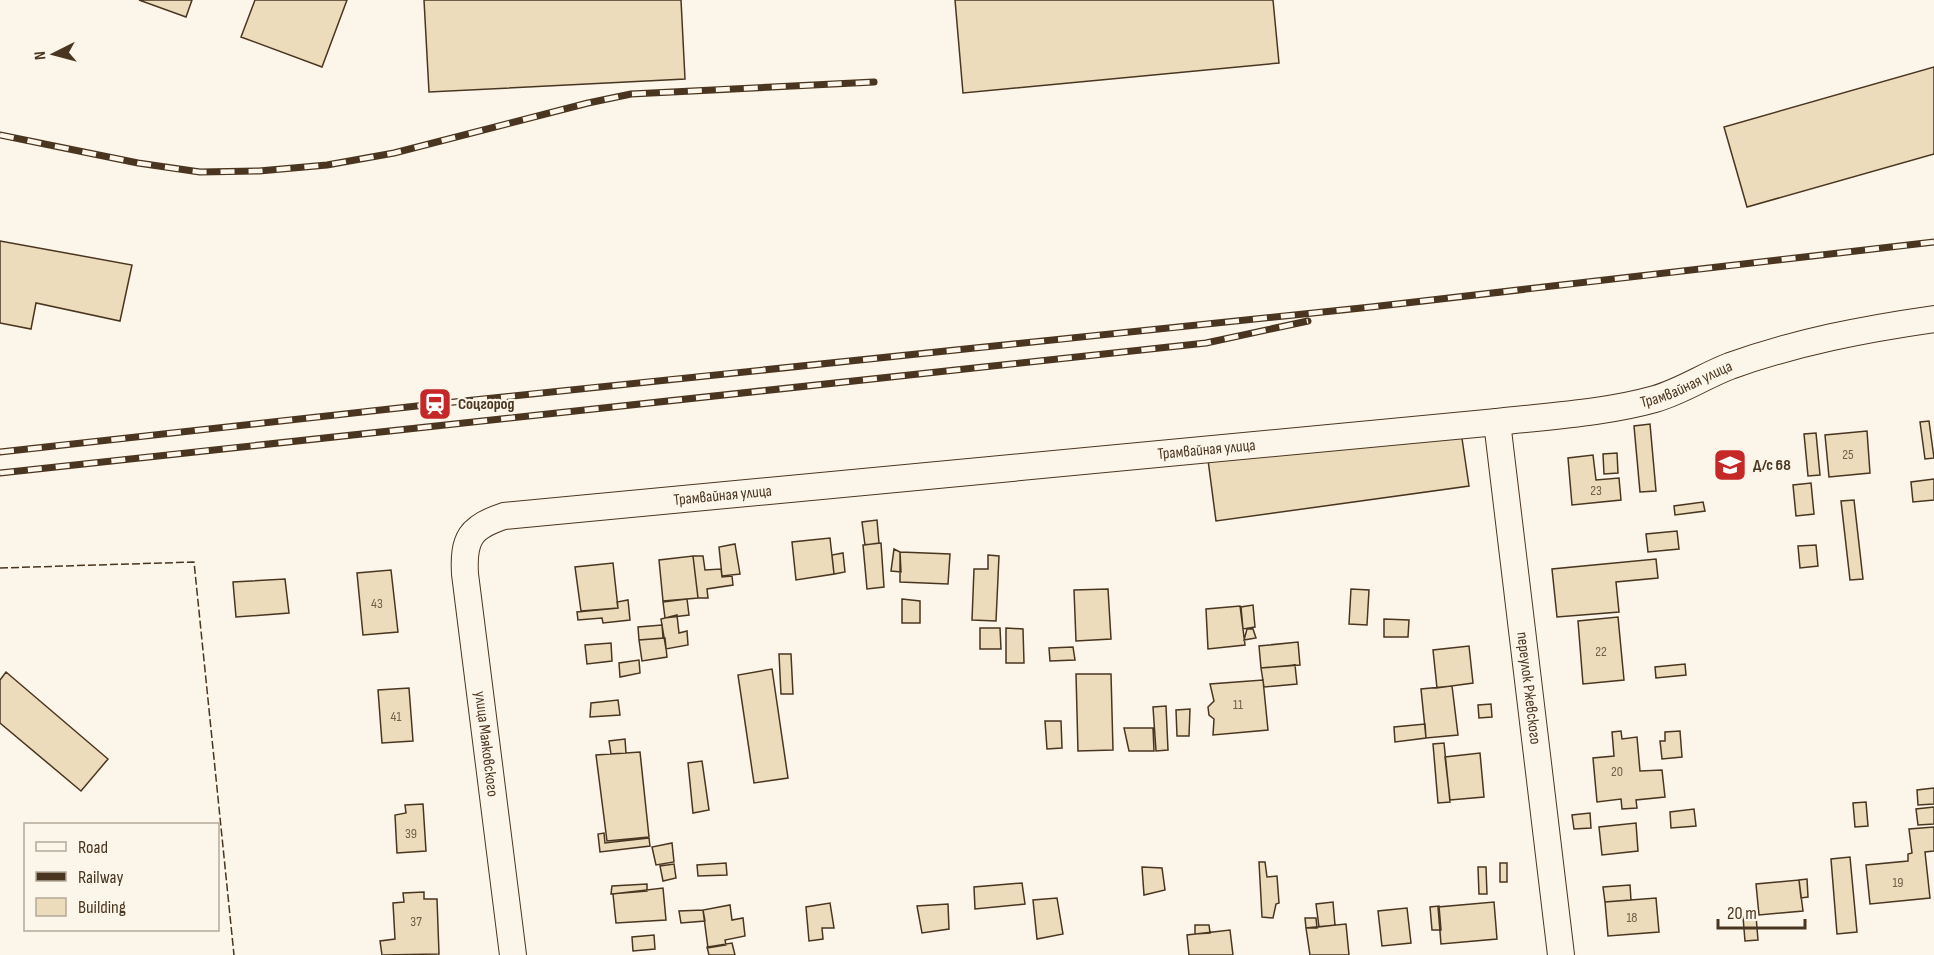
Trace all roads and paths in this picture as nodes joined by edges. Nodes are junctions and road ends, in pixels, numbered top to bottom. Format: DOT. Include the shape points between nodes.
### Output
graph roads {
  1 [pos="1934,319"];
  2 [pos="1497,422"];
  3 [pos="471,534"];
  4 [pos="513,955"];
  5 [pos="1562,955"];
  1 -- 2 [label="street, Трамвайная улица" via="1807,341 1632,405"];
  2 -- 3 [label="street, Трамвайная улица" via="504,516 485,522"];
  2 -- 5 [label="street, переулок Ржевского"];
  3 -- 4 [label="street, улица Маяковского" via="463,552 465,574"];
}
